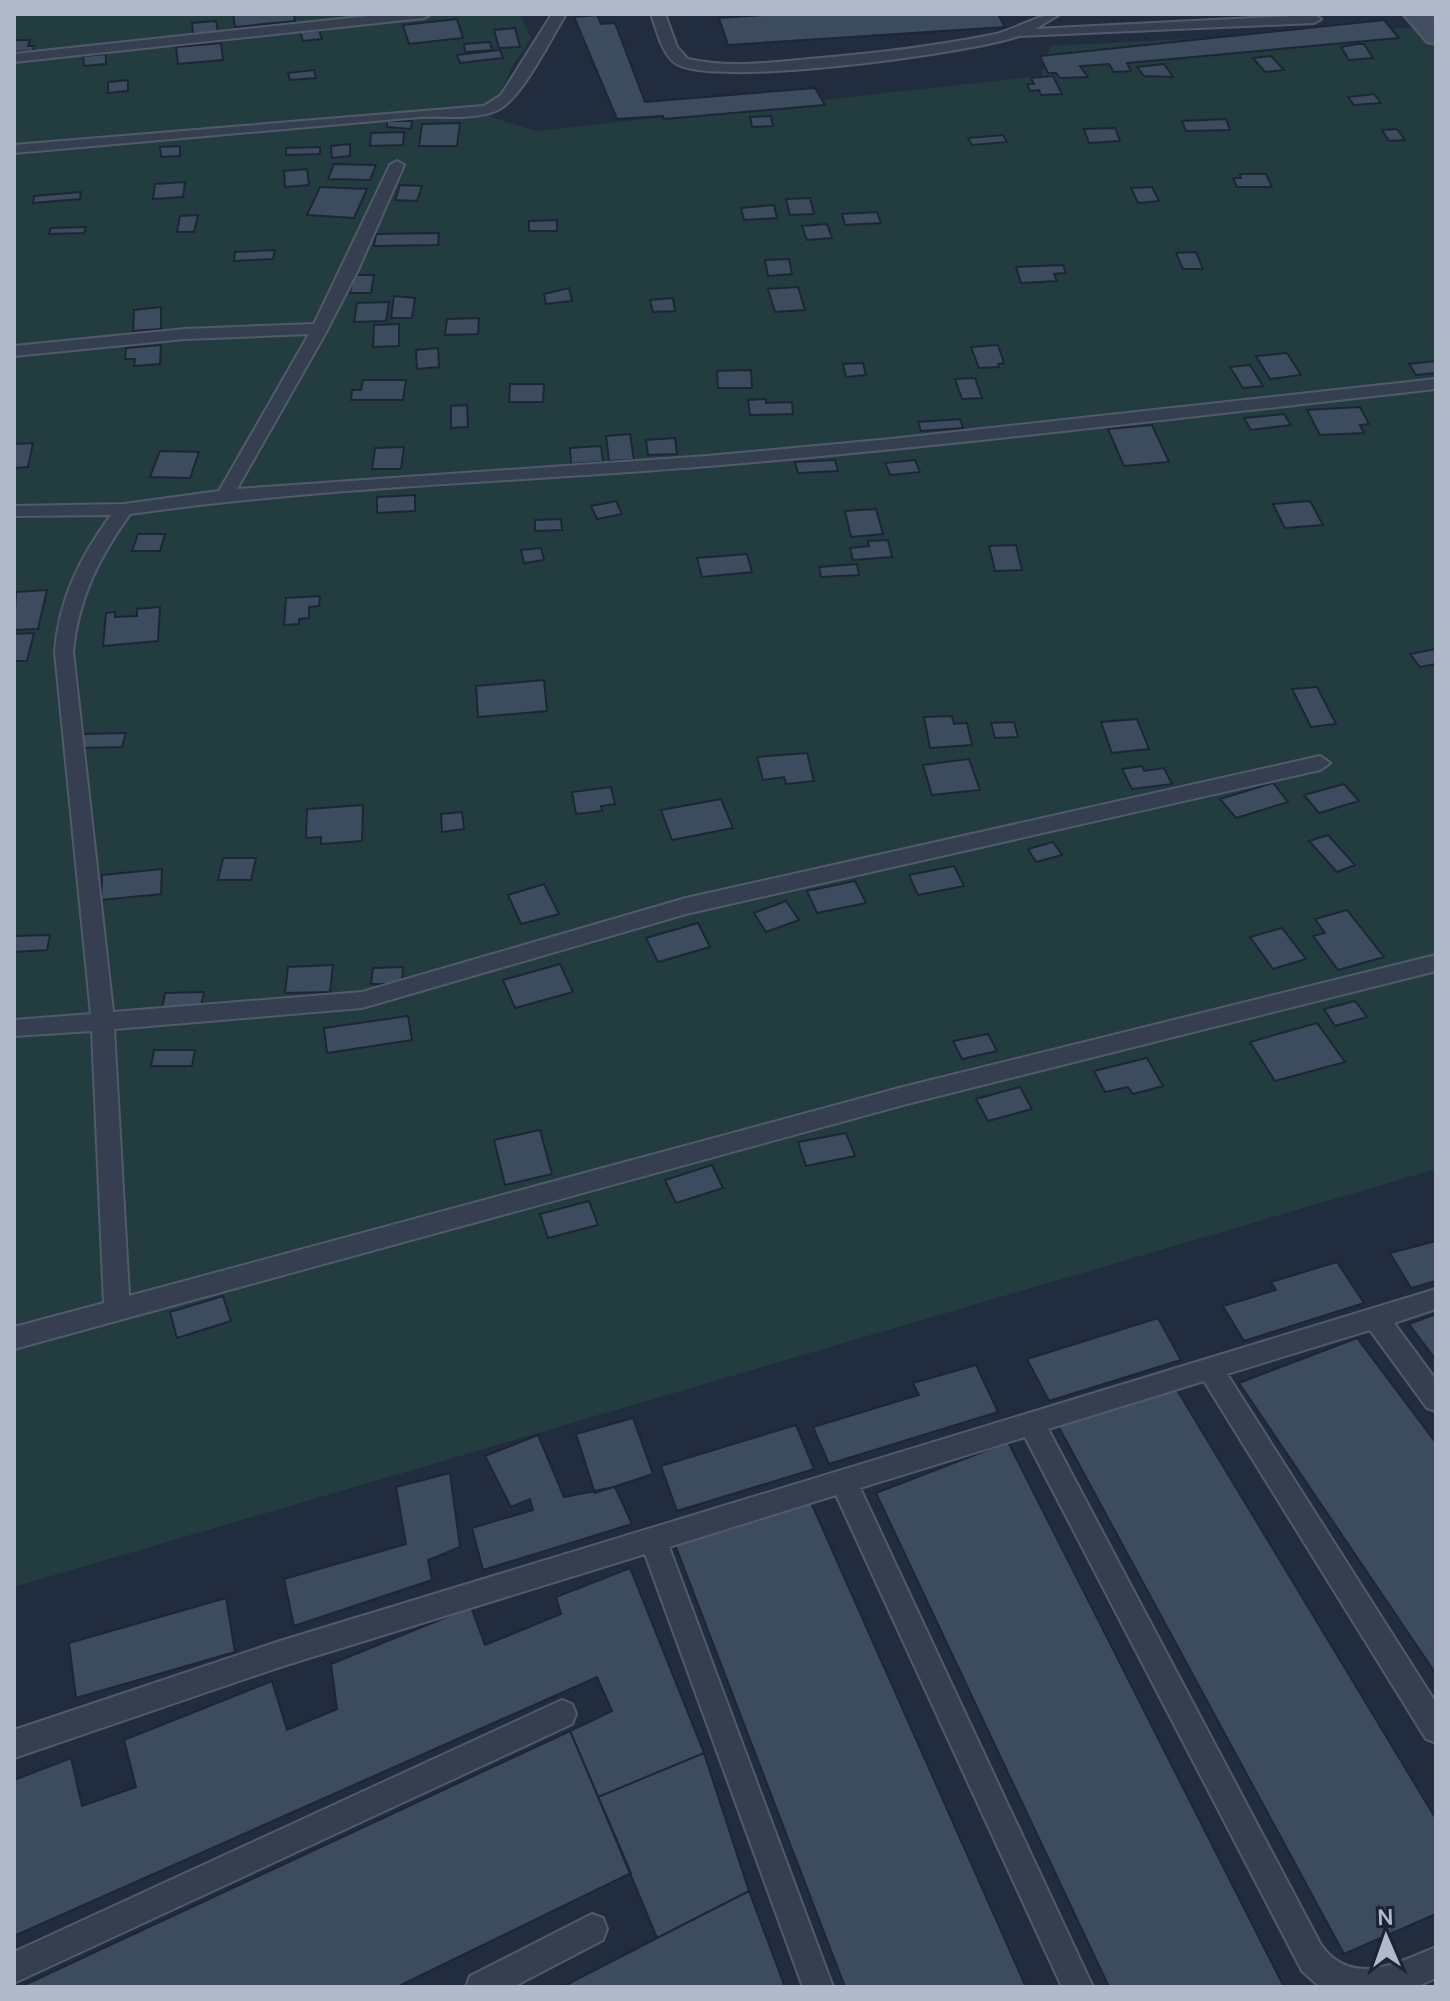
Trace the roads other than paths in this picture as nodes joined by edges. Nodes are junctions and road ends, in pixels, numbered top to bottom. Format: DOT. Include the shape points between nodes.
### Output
graph roads {
  1 [pos="424,14"];
  2 [pos="559,14"];
  3 [pos="658,14"];
  4 [pos="1053,14"];
  5 [pos="1416,14"];
  6 [pos="1314,19"];
  7 [pos="1007,36"];
  8 [pos="1436,36"];
  9 [pos="14,58"];
  10 [pos="14,149"];
  11 [pos="397,165"];
  12 [pos="319,329"];
  13 [pos="14,351"];
  14 [pos="1436,384"];
  15 [pos="225,495"];
  16 [pos="124,509"];
  17 [pos="14,511"];
  18 [pos="1320,763"];
  19 [pos="1436,963"];
  20 [pos="103,1022"];
  21 [pos="14,1028"];
  22 [pos="1436,1299"];
  23 [pos="117,1311"];
  24 [pos="1376,1318"];
  25 [pos="14,1338"];
  26 [pos="1209,1367"];
  27 [pos="1436,1400"];
  28 [pos="1031,1422"];
  29 [pos="843,1481"];
  30 [pos="653,1539"];
  31 [pos="562,1714"];
  32 [pos="1436,1729"];
  33 [pos="14,1744"];
  34 [pos="592,1929"];
  35 [pos="1436,1962"];
  36 [pos="14,1968"];
  37 [pos="481,1987"];
  38 [pos="818,1987"];
  39 [pos="1078,1987"];
  1 -- 9 [label="lane"];
  2 -- 10 [label="lane" via="506,98 487,111"];
  3 -- 7 [label="lane" via="674,54 691,65 706,66 894,55"];
  4 -- 7 [label="lane"];
  5 -- 8 [label="street"];
  6 -- 7 [label="lane"];
  11 -- 12 [label="lane"];
  12 -- 13 [label="lane" via="185,334"];
  12 -- 15 [label="lane"];
  14 -- 15 [label="lane" via="695,462"];
  15 -- 16 [label="lane"];
  16 -- 17 [label="lane"];
  16 -- 20 [label="lane" via="92,551 65,628 64,652"];
  18 -- 20 [label="lane" via="686,906 362,1000"];
  19 -- 23 [label="lane" via="903,1096"];
  20 -- 21 [label="lane"];
  20 -- 23 [label="lane"];
  22 -- 24 [label="lane"];
  23 -- 25 [label="lane"];
  24 -- 26 [label="lane"];
  24 -- 27 [label="lane"];
  26 -- 28 [label="lane"];
  26 -- 32 [label="lane"];
  28 -- 29 [label="lane"];
  28 -- 35 [label="lane" via="1318,1966 1339,1981 1367,1986 1393,1983"];
  29 -- 30 [label="lane"];
  29 -- 39 [label="lane"];
  30 -- 33 [label="lane" via="280,1654"];
  30 -- 38 [label="lane"];
  31 -- 36 [label="lane"];
  34 -- 37 [label="lane"];
}
